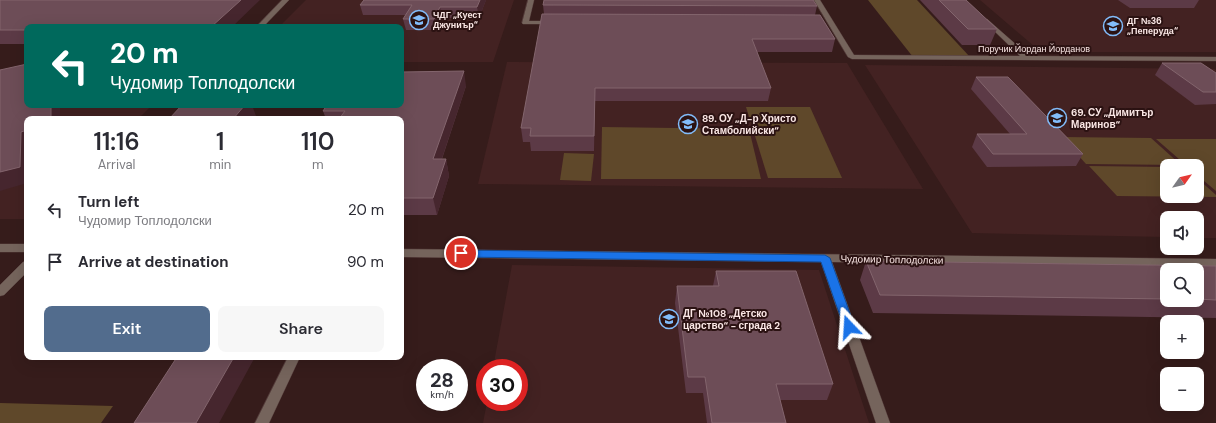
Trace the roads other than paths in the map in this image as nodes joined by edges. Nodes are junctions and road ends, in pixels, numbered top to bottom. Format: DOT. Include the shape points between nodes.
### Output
graph roads {
  1 [pos="286,0"];
  2 [pos="531,0"];
  3 [pos="817,0"];
  4 [pos="982,16"];
  5 [pos="564,23"];
  6 [pos="263,24"];
  7 [pos="824,24"];
  8 [pos="832,24"];
  9 [pos="1027,58"];
  10 [pos="1216,59"];
  11 [pos="0,248"];
  12 [pos="24,248"];
  13 [pos="404,253"];
  14 [pos="825,258"];
  15 [pos="1216,263"];
  16 [pos="24,268"];
  17 [pos="0,292"];
  18 [pos="293,360"];
  19 [pos="262,423"];
  20 [pos="883,423"];
  1 -- 6 [label="street"];
  2 -- 5 [label="street" via="525,23"];
  3 -- 8 [label="street"];
  4 -- 9 [label="street"];
  7 -- 8 [label="street"];
  8 -- 9 [label="street, Поручик Йордан Йорданов" via="852,57"];
  9 -- 10 [label="street, Поручик Йордан Йорданов"];
  11 -- 12 [label="street"];
  13 -- 14 [label="street, Чудомир Топлодолски"];
  14 -- 15 [label="street, Чудомир Топлодолски"];
  14 -- 20 [label="street"];
  16 -- 17 [label="street"];
  18 -- 19 [label="street"];
}
